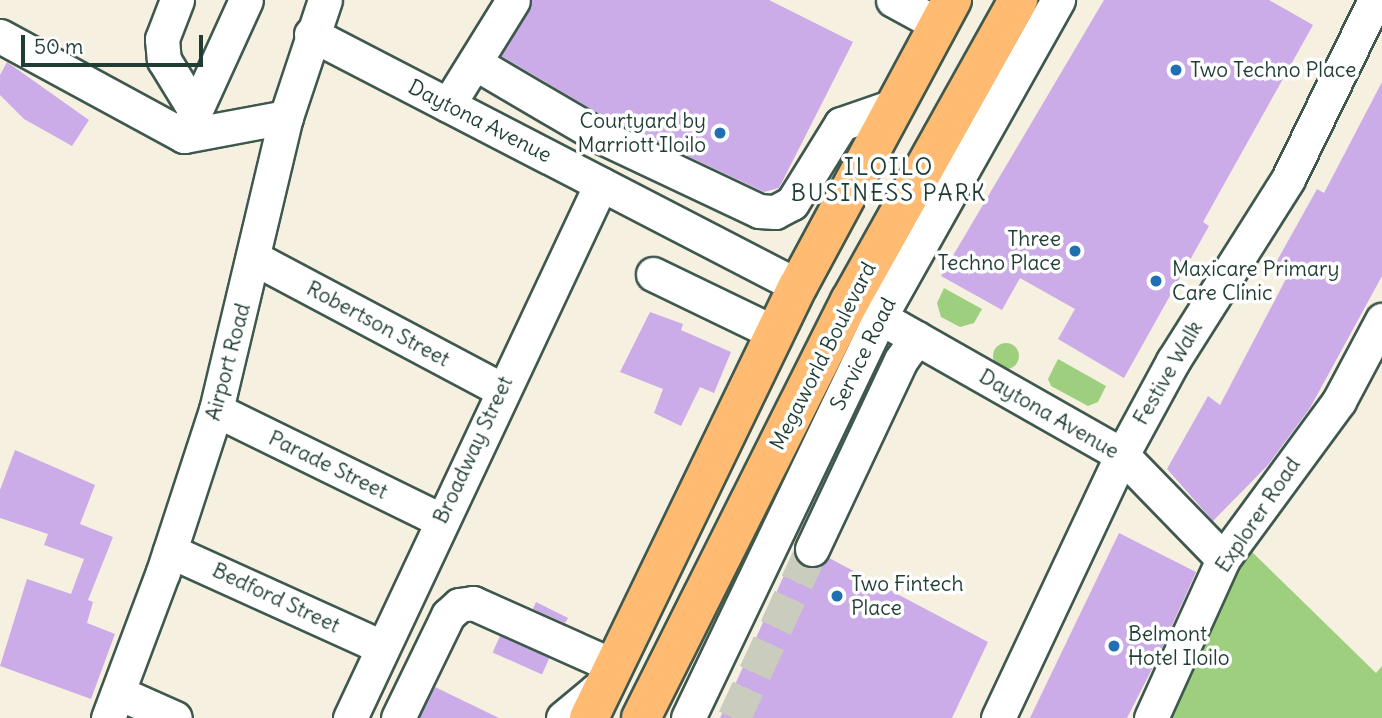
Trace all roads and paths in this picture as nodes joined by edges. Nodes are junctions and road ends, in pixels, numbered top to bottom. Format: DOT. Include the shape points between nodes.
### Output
graph roads {
  1 [pos="177,0"];
  2 [pos="246,0"];
  3 [pos="325,0"];
  4 [pos="513,0"];
  5 [pos="892,0"];
  6 [pos="1018,0"];
  7 [pos="1058,0"];
  8 [pos="1375,0"];
  9 [pos="945,12"];
  10 [pos="311,34"];
  11 [pos="0,36"];
  12 [pos="475,63"];
  13 [pos="449,105"];
  14 [pos="896,105"];
  15 [pos="286,117"];
  16 [pos="189,122"];
  17 [pos="601,184"];
  18 [pos="254,258"];
  19 [pos="653,274"];
  20 [pos="798,286"];
  21 [pos="865,309"];
  22 [pos="1382,320"];
  23 [pos="775,333"];
  24 [pos="917,338"];
  25 [pos="502,390"];
  26 [pos="216,411"];
  27 [pos="1122,455"];
  28 [pos="440,520"];
  29 [pos="812,549"];
  30 [pos="170,551"];
  31 [pos="1223,559"];
  32 [pos="382,647"];
  33 [pos="609,675"];
  34 [pos="113,706"];
  35 [pos="175,718"];
  36 [pos="350,718"];
  37 [pos="398,718"];
  38 [pos="563,718"];
  39 [pos="589,718"];
  40 [pos="641,718"];
  41 [pos="688,718"];
  42 [pos="998,718"];
  43 [pos="1151,718"];
  1 -- 16 [label="street" via="162,39 164,60"];
  2 -- 16 [label="street"];
  3 -- 10 [label="street, Airport Road"];
  4 -- 12 [label="street"];
  5 -- 9 [label="street"];
  6 -- 21 [label="main road, Megaworld Boulevard"];
  7 -- 21 [label="street, Service Road"];
  8 -- 27 [label="street, Festive Walk" via="1288,179 1173,361"];
  9 -- 14 [label="main road"];
  10 -- 13 [label="street, Daytona Avenue"];
  10 -- 15 [label="street, Airport Road"];
  11 -- 16 [label="street"];
  12 -- 13 [label="street"];
  12 -- 14 [label="street" via="596,134 759,212 775,212 792,204 841,124"];
  13 -- 17 [label="street, Daytona Avenue"];
  14 -- 20 [label="main road"];
  15 -- 16 [label="street"];
  15 -- 18 [label="street, Airport Road"];
  17 -- 20 [label="street, Daytona Avenue"];
  17 -- 25 [label="street, Broadway Street"];
  18 -- 25 [label="street, Robertson Street"];
  18 -- 26 [label="street, Airport Road"];
  19 -- 23 [label="street"];
  20 -- 23 [label="main road"];
  21 -- 24 [label="street, Daytona Avenue"];
  21 -- 40 [label="main road, Megaworld Boulevard"];
  21 -- 41 [label="street, Service Road"];
  22 -- 31 [label="street, Explorer Road" via="1339,401"];
  23 -- 33 [label="main road"];
  24 -- 27 [label="street, Daytona Avenue"];
  24 -- 29 [label="street" via="901,360"];
  25 -- 28 [label="street, Broadway Street"];
  26 -- 28 [label="street, Parade Street"];
  26 -- 30 [label="street, Airport Road"];
  27 -- 31 [label="street, Daytona Avenue"];
  27 -- 42 [label="street, Festive Walk"];
  28 -- 32 [label="street, Broadway Street"];
  30 -- 32 [label="street, Bedford Street"];
  30 -- 34 [label="street, Airport Road"];
  31 -- 43 [label="street, Explorer Road"];
  32 -- 36 [label="street, Broadway Street"];
  33 -- 37 [label="street" via="473,603 448,615"];
  33 -- 38 [label="street"];
  33 -- 39 [label="main road"];
  34 -- 35 [label="street"];
}
